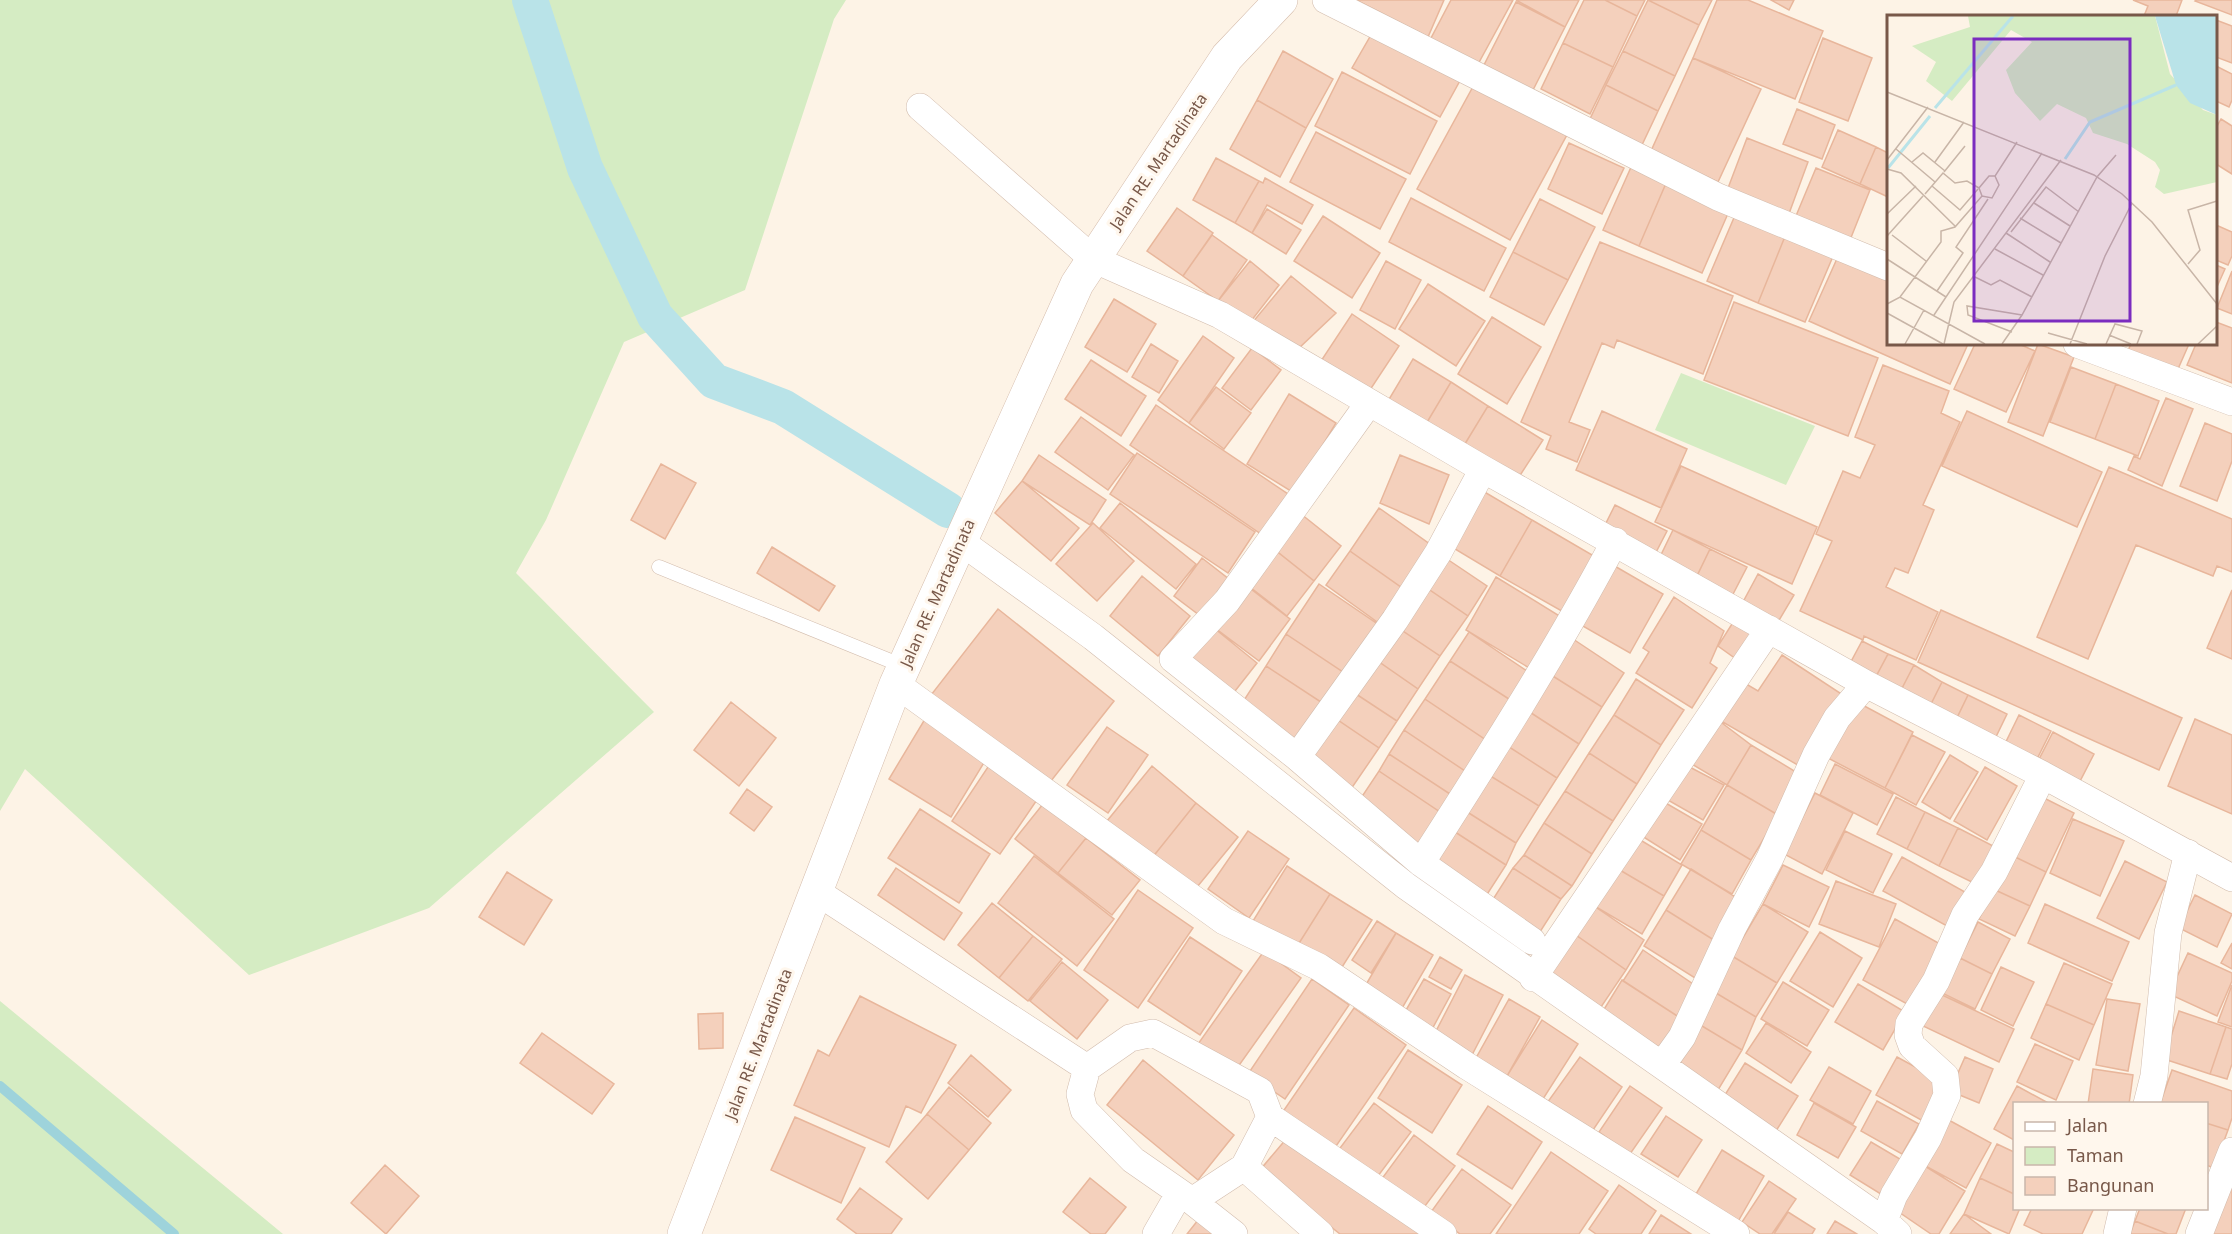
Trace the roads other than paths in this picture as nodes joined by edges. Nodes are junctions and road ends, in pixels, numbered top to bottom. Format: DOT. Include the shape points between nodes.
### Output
graph roads {
  1 [pos="1281,0"];
  2 [pos="1326,0"];
  3 [pos="920,107"];
  4 [pos="1093,259"];
  5 [pos="1887,267"];
  6 [pos="2080,345"];
  7 [pos="2232,402"];
  8 [pos="1370,403"];
  9 [pos="1483,469"];
  10 [pos="960,541"];
  11 [pos="1615,541"];
  12 [pos="659,567"];
  13 [pos="1769,629"];
  14 [pos="900,675"];
  15 [pos="1866,684"];
  16 [pos="1297,757"];
  17 [pos="2043,775"];
  18 [pos="2188,853"];
  19 [pos="1421,863"];
  20 [pos="2232,878"];
  21 [pos="817,892"];
  22 [pos="1532,941"];
  23 [pos="1533,978"];
  24 [pos="1662,1065"];
  25 [pos="1087,1068"];
  26 [pos="2148,1102"];
  27 [pos="1270,1117"];
  28 [pos="2232,1151"];
  29 [pos="1244,1167"];
  30 [pos="1186,1197"];
  31 [pos="2123,1210"];
  32 [pos="1891,1228"];
  33 [pos="684,1234"];
  34 [pos="1156,1234"];
  35 [pos="1234,1234"];
  36 [pos="1320,1234"];
  37 [pos="1443,1234"];
  38 [pos="1736,1234"];
  39 [pos="2117,1234"];
  40 [pos="2199,1234"];
  1 -- 4 [label="main road, Jalan RE. Martadinata" via="1227,57"];
  2 -- 5 [label="street" via="1718,197"];
  3 -- 4 [label="street"];
  4 -- 8 [label="street" via="1220,315"];
  4 -- 10 [label="main road, Jalan RE. Martadinata" via="1077,284"];
  6 -- 7 [label="street"];
  8 -- 9 [label="street"];
  8 -- 16 [label="street" via="1227,600 1173,659"];
  9 -- 11 [label="street"];
  9 -- 16 [label="street" via="1432,562"];
  10 -- 14 [label="main road, Jalan RE. Martadinata"];
  10 -- 23 [label="street" via="1093,638 1406,886"];
  11 -- 13 [label="street"];
  11 -- 19 [label="street" via="1570,626"];
  12 -- 14 [label="lane"];
  13 -- 15 [label="street"];
  13 -- 23 [label="street"];
  14 -- 21 [label="main road, Jalan RE. Martadinata"];
  14 -- 38 [label="street" via="1224,921 1319,967 1467,1066"];
  15 -- 17 [label="street"];
  15 -- 24 [label="street" via="1837,718 1816,754 1682,1037"];
  16 -- 19 [label="street"];
  17 -- 18 [label="street"];
  17 -- 32 [label="street" via="1994,872 1965,915 1936,981 1909,1024 1912,1046 1945,1076 1947,1095 1928,1138 1894,1195"];
  18 -- 20 [label="street"];
  18 -- 26 [label="street" via="2168,933 2154,1076"];
  19 -- 22 [label="street"];
  21 -- 25 [label="street"];
  21 -- 33 [label="main road, Jalan RE. Martadinata"];
  23 -- 24 [label="street"];
  24 -- 32 [label="street"];
  25 -- 27 [label="street" via="1130,1038 1154,1033 1260,1091"];
  25 -- 30 [label="street" via="1080,1094 1084,1110 1133,1160"];
  27 -- 29 [label="street"];
  27 -- 37 [label="street"];
  28 -- 40 [label="street"];
  29 -- 30 [label="street"];
  29 -- 36 [label="street"];
  30 -- 34 [label="street"];
  30 -- 35 [label="street"];
  31 -- 39 [label="street"];
}
